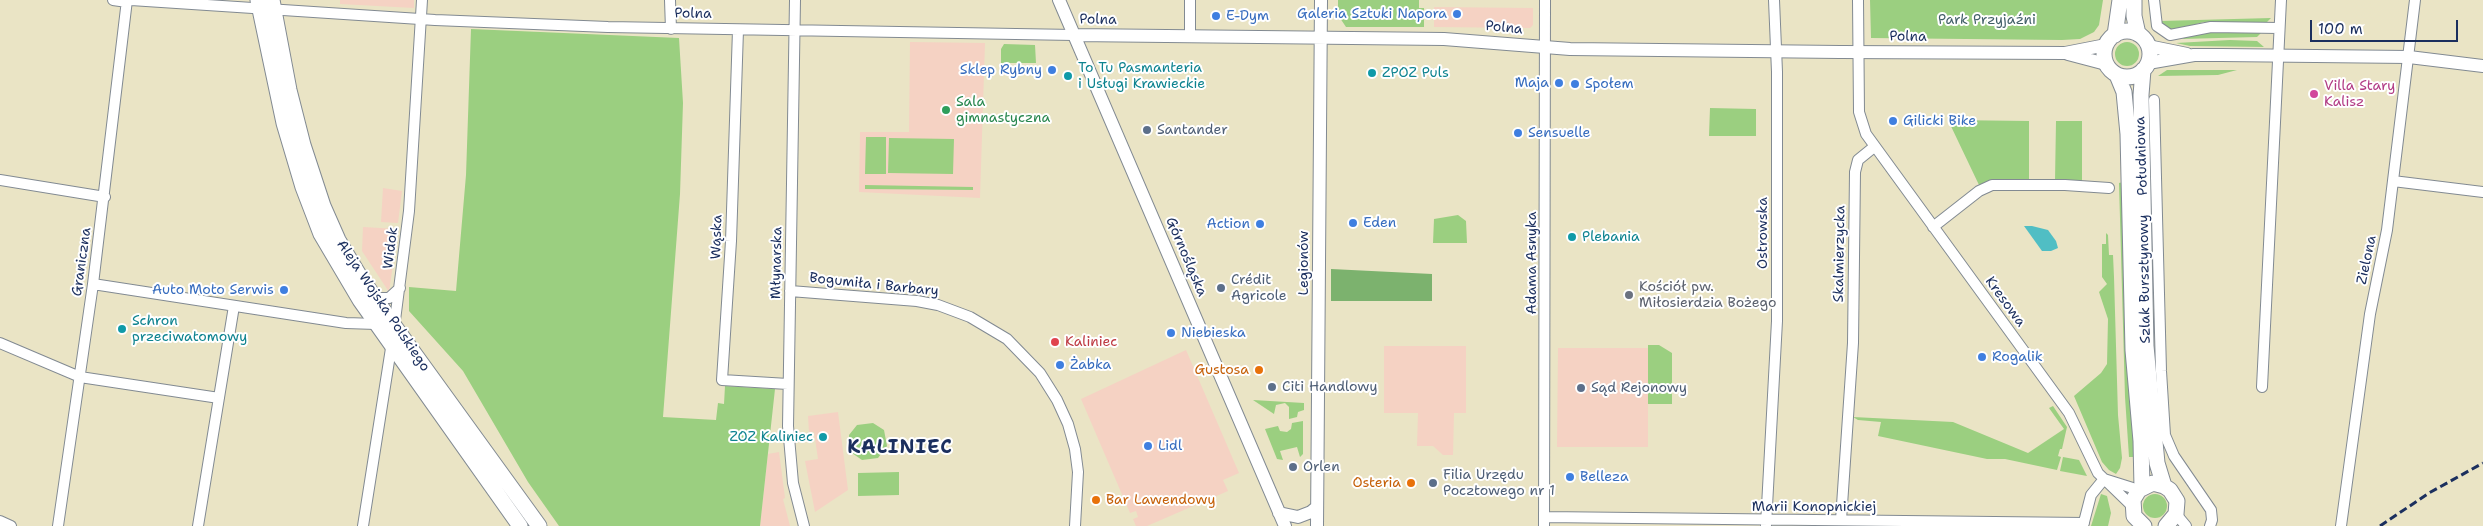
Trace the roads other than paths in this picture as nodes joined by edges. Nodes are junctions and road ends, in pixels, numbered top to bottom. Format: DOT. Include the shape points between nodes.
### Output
graph roads {
  1 [pos="113,0"];
  2 [pos="422,0"];
  3 [pos="670,0"];
  4 [pos="795,0"];
  5 [pos="1060,0"];
  6 [pos="1190,0"];
  7 [pos="1321,0"];
  8 [pos="1545,0"];
  9 [pos="1774,0"];
  10 [pos="1858,0"];
  11 [pos="2120,0"];
  12 [pos="2134,0"];
  13 [pos="2154,0"];
  14 [pos="2281,0"];
  15 [pos="2415,0"];
  16 [pos="129,1"];
  17 [pos="266,5"];
  18 [pos="422,19"];
  19 [pos="671,28"];
  20 [pos="2279,28"];
  21 [pos="738,30"];
  22 [pos="795,31"];
  23 [pos="2138,34"];
  24 [pos="1074,35"];
  25 [pos="1190,36"];
  26 [pos="1320,38"];
  27 [pos="2110,40"];
  28 [pos="2148,46"];
  29 [pos="1546,48"];
  30 [pos="1776,51"];
  31 [pos="1859,51"];
  32 [pos="2065,53"];
  33 [pos="2194,55"];
  34 [pos="2279,56"];
  35 [pos="2408,57"];
  36 [pos="2106,64"];
  37 [pos="2483,66"];
  38 [pos="2145,67"];
  39 [pos="2117,75"];
  40 [pos="2154,100"];
  41 [pos="1874,147"];
  42 [pos="0,180"];
  43 [pos="2393,181"];
  44 [pos="2109,188"];
  45 [pos="2483,192"];
  46 [pos="105,196"];
  47 [pos="1933,227"];
  48 [pos="93,284"];
  49 [pos="400,288"];
  50 [pos="790,291"];
  51 [pos="374,298"];
  52 [pos="234,306"];
  53 [pos="376,324"];
  54 [pos="394,327"];
  55 [pos="0,343"];
  56 [pos="392,346"];
  57 [pos="80,377"];
  58 [pos="788,384"];
  59 [pos="2262,387"];
  60 [pos="219,398"];
  61 [pos="2104,479"];
  62 [pos="2164,486"];
  63 [pos="2140,489"];
  64 [pos="2132,506"];
  65 [pos="1316,507"];
  66 [pos="1279,513"];
  67 [pos="1841,520"];
  68 [pos="2181,520"];
  69 [pos="0,521"];
  70 [pos="1544,522"];
  71 [pos="1766,523"];
  72 [pos="2083,524"];
  73 [pos="2139,524"];
  74 [pos="1316,525"];
  75 [pos="2342,525"];
  76 [pos="11,526"];
  77 [pos="58,526"];
  78 [pos="198,526"];
  79 [pos="363,526"];
  80 [pos="520,526"];
  81 [pos="539,526"];
  82 [pos="804,526"];
  83 [pos="1075,526"];
  84 [pos="1285,526"];
  85 [pos="2166,526"];
  86 [pos="2210,526"];
  1 -- 16 [label="street, Polna"];
  2 -- 18 [label="street, Widok"];
  3 -- 19 [label="street"];
  4 -- 22 [label="street, Młynarska"];
  5 -- 24 [label="street, Górnośląska"];
  6 -- 25 [label="street"];
  7 -- 26 [label="street, Legionów"];
  8 -- 29 [label="street, Adama Asnyka"];
  9 -- 30 [label="street, Ostrowska"];
  10 -- 31 [label="street"];
  11 -- 27 [label="main road"];
  12 -- 23 [label="main road"];
  13 -- 20 [label="street" via="2156,26 2170,35 2210,28"];
  14 -- 20 [label="street"];
  15 -- 35 [label="street, Zielona"];
  16 -- 17 [label="street, Polna"];
  16 -- 46 [label="street, Graniczna"];
  17 -- 18 [label="street, Polna"];
  17 -- 51 [label="main road, Aleja Wojska Polskiego" via="316,187 338,240"];
  17 -- 53 [label="main road, Aleja Wojska Polskiego" via="280,107 309,206 338,267"];
  18 -- 19 [label="street, Polna"];
  18 -- 49 [label="street, Widok" via="409,211"];
  19 -- 21 [label="street, Polna"];
  20 -- 34 [label="street"];
  21 -- 22 [label="street, Polna"];
  21 -- 58 [label="street, Wąska" via="731,250 722,380"];
  22 -- 24 [label="street, Polna"];
  22 -- 50 [label="street, Młynarska"];
  23 -- 27 [label="main road" via="2126,31"];
  23 -- 28 [label="main road"];
  24 -- 25 [label="street, Polna"];
  24 -- 66 [label="street, Górnośląska"];
  25 -- 26 [label="street, Polna"];
  26 -- 29 [label="street, Polna" via="1444,38"];
  26 -- 65 [label="street, Legionów"];
  27 -- 32 [label="street, Polna"];
  27 -- 36 [label="main road" via="2104,52"];
  28 -- 33 [label="street"];
  28 -- 38 [label="main road"];
  29 -- 30 [label="street, Polna"];
  29 -- 70 [label="street, Adama Asnyka"];
  30 -- 31 [label="street, Polna"];
  30 -- 71 [label="street, Ostrowska" via="1777,327"];
  31 -- 32 [label="street, Polna"];
  31 -- 41 [label="street" via="1859,112 1863,128"];
  32 -- 36 [label="street, Polna"];
  33 -- 34 [label="street"];
  33 -- 38 [label="street"];
  34 -- 35 [label="street"];
  34 -- 59 [label="street"];
  35 -- 37 [label="street"];
  35 -- 43 [label="street, Zielona"];
  36 -- 39 [label="main road"];
  38 -- 39 [label="main road" via="2131,77"];
  38 -- 62 [label="main road, Szlak Bursztynowy" via="2141,95 2146,346 2157,463"];
  39 -- 63 [label="main road, Szlak Bursztynowy" via="2124,92 2128,134 2133,350 2141,441"];
  40 -- 86 [label="street, Południowa" via="2165,435 2170,450 2211,510"];
  41 -- 47 [label="street, Kresowa"];
  41 -- 67 [label="street, Skalmierzycka" via="1858,160 1855,172 1852,343"];
  42 -- 46 [label="street"];
  43 -- 45 [label="street"];
  43 -- 75 [label="street, Zielona" via="2370,314"];
  44 -- 47 [label="street" via="1992,186 1979,191"];
  46 -- 48 [label="street, Graniczna"];
  47 -- 61 [label="street, Kresowa" via="2070,413 2094,468"];
  48 -- 52 [label="street"];
  48 -- 57 [label="street, Graniczna"];
  49 -- 51 [label="street" via="389,298"];
  49 -- 54 [label="street, Widok"];
  50 -- 58 [label="street, Młynarska"];
  50 -- 83 [label="street, Bogumiła i Barbary" via="928,302 970,317 1007,339 1040,373 1068,424 1078,472"];
  51 -- 54 [label="main road, Aleja Wojska Polskiego"];
  52 -- 53 [label="street" via="346,323"];
  52 -- 60 [label="street"];
  53 -- 56 [label="main road, Aleja Wojska Polskiego"];
  54 -- 56 [label="street, Widok"];
  54 -- 81 [label="main road, Aleja Wojska Polskiego"];
  55 -- 57 [label="street"];
  56 -- 79 [label="street, Widok"];
  56 -- 80 [label="main road, Aleja Wojska Polskiego"];
  57 -- 60 [label="street"];
  57 -- 77 [label="street, Graniczna"];
  58 -- 82 [label="street, Młynarska" via="791,466"];
  60 -- 78 [label="street"];
  61 -- 63 [label="street"];
  61 -- 64 [label="street, Kresowa"];
  61 -- 72 [label="street, Marii Konopnickiej" via="2091,495"];
  62 -- 63 [label="main road" via="2153,484"];
  62 -- 68 [label="main road, Szlak Bursztynowy" via="2174,495"];
  63 -- 64 [label="main road"];
  64 -- 73 [label="main road"];
  65 -- 66 [label="street" via="1298,517"];
  65 -- 74 [label="street, Legionów"];
  66 -- 84 [label="street, Górnośląska"];
  67 -- 71 [label="street, Marii Konopnickiej"];
  67 -- 72 [label="street, Marii Konopnickiej"];
  68 -- 85 [label="main road"];
  69 -- 76 [label="street"];
  70 -- 71 [label="street, Marii Konopnickiej"];
}
